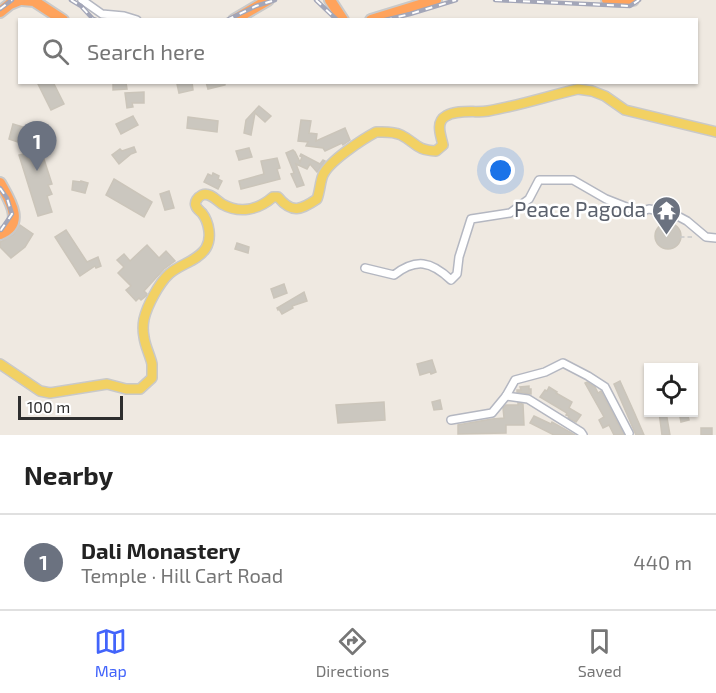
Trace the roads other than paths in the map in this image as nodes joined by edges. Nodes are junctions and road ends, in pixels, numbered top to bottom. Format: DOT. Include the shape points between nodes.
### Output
graph roads {
  1 [pos="21,0"];
  2 [pos="82,0"];
  3 [pos="268,0"];
  4 [pos="330,0"];
  5 [pos="436,0"];
  6 [pos="607,0"];
  7 [pos="633,0"];
  8 [pos="0,12"];
  9 [pos="60,18"];
  10 [pos="131,18"];
  11 [pos="237,18"];
  12 [pos="342,18"];
  13 [pos="378,18"];
  14 [pos="716,132"];
  15 [pos="0,183"];
  16 [pos="0,234"];
  17 [pos="716,238"];
  18 [pos="365,268"];
  19 [pos="0,364"];
  20 [pos="506,396"];
  21 [pos="451,420"];
  22 [pos="629,433"];
  23 [pos="583,435"];
  1 -- 8 [label="highway"];
  1 -- 9 [label="highway" via="34,2"];
  2 -- 10 [label="street" via="102,14"];
  3 -- 11 [label="highway"];
  4 -- 12 [label="highway"];
  5 -- 13 [label="highway"];
  6 -- 7 [label="highway"];
  14 -- 19 [label="main road" via="625,110 605,96 578,89 486,111 446,116 439,129 443,145 436,151 416,146 399,134 376,132 334,161 323,173 317,199 298,209 283,204 278,197 252,209 236,209 210,195 201,195 196,200 210,233 208,246 169,274 153,297 144,319 152,378 140,389 107,384 50,393 40,391"];
  15 -- 16 [label="highway" via="15,213 12,225"];
  17 -- 18 [label="street" via="706,237 672,213 649,209 639,212 573,180 539,180 529,199 510,213 471,219 457,274 451,280 427,264 413,263 394,275"];
  20 -- 21 [label="street" via="492,413"];
  20 -- 22 [label="street" via="515,380 563,363 605,387"];
  20 -- 23 [label="street" via="528,399"];
}
